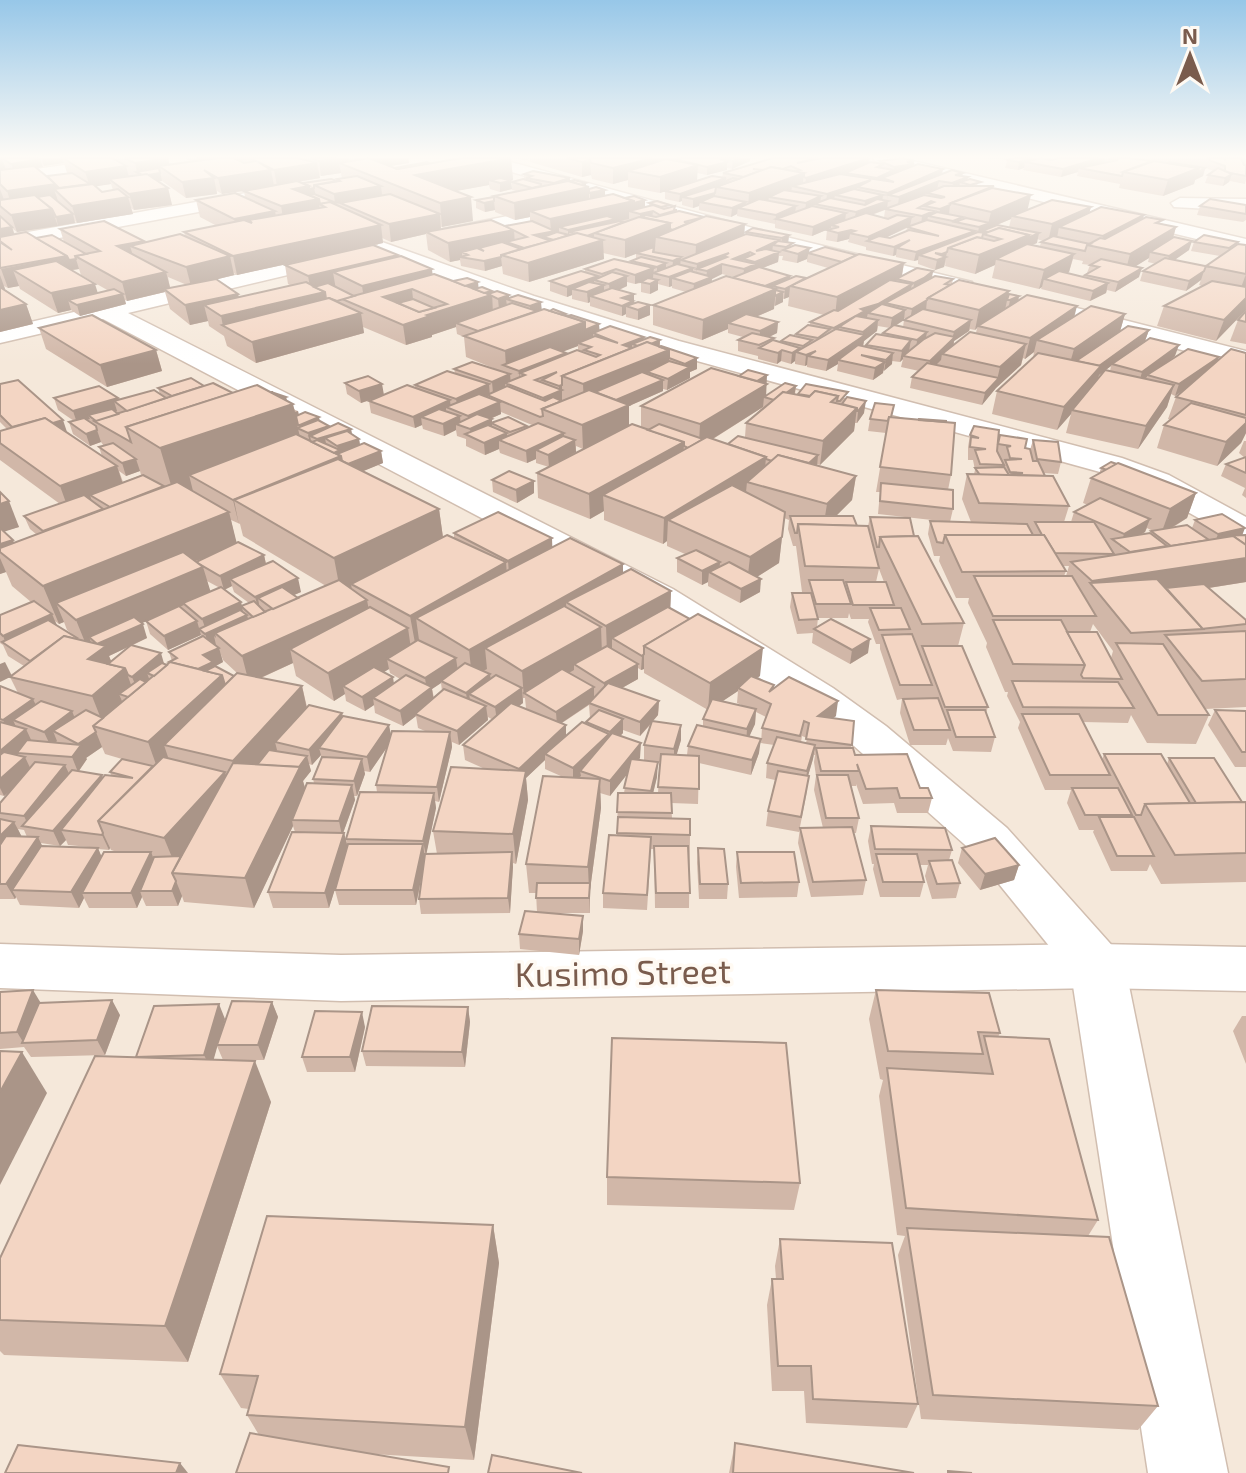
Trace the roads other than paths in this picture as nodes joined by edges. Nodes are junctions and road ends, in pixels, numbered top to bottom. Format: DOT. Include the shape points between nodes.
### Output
graph roads {
  1 [pos="89,227"];
  2 [pos="487,227"];
  3 [pos="731,227"];
  4 [pos="1170,227"];
  5 [pos="1224,227"];
  6 [pos="1246,232"];
  7 [pos="0,243"];
  8 [pos="1246,245"];
  9 [pos="382,248"];
  10 [pos="990,293"];
  11 [pos="1051,309"];
  12 [pos="106,311"];
  13 [pos="0,336"];
  14 [pos="1246,359"];
  15 [pos="1246,531"];
  16 [pos="0,966"];
  17 [pos="1097,966"];
  18 [pos="1246,969"];
  19 [pos="1188,1473"];
  1 -- 7 [label="street"];
  2 -- 9 [label="street"];
  3 -- 10 [label="street"];
  4 -- 8 [label="street"];
  5 -- 6 [label="street"];
  9 -- 12 [label="street"];
  9 -- 15 [label="street" via="670,346 1111,465 1158,482"];
  11 -- 14 [label="street"];
  12 -- 13 [label="street"];
  12 -- 17 [label="street" via="660,597 758,657 870,736 990,840"];
  16 -- 17 [label="street, Kusimo Street" via="341,978"];
  17 -- 18 [label="street, Kusimo Street"];
  17 -- 19 [label="street"];
}
